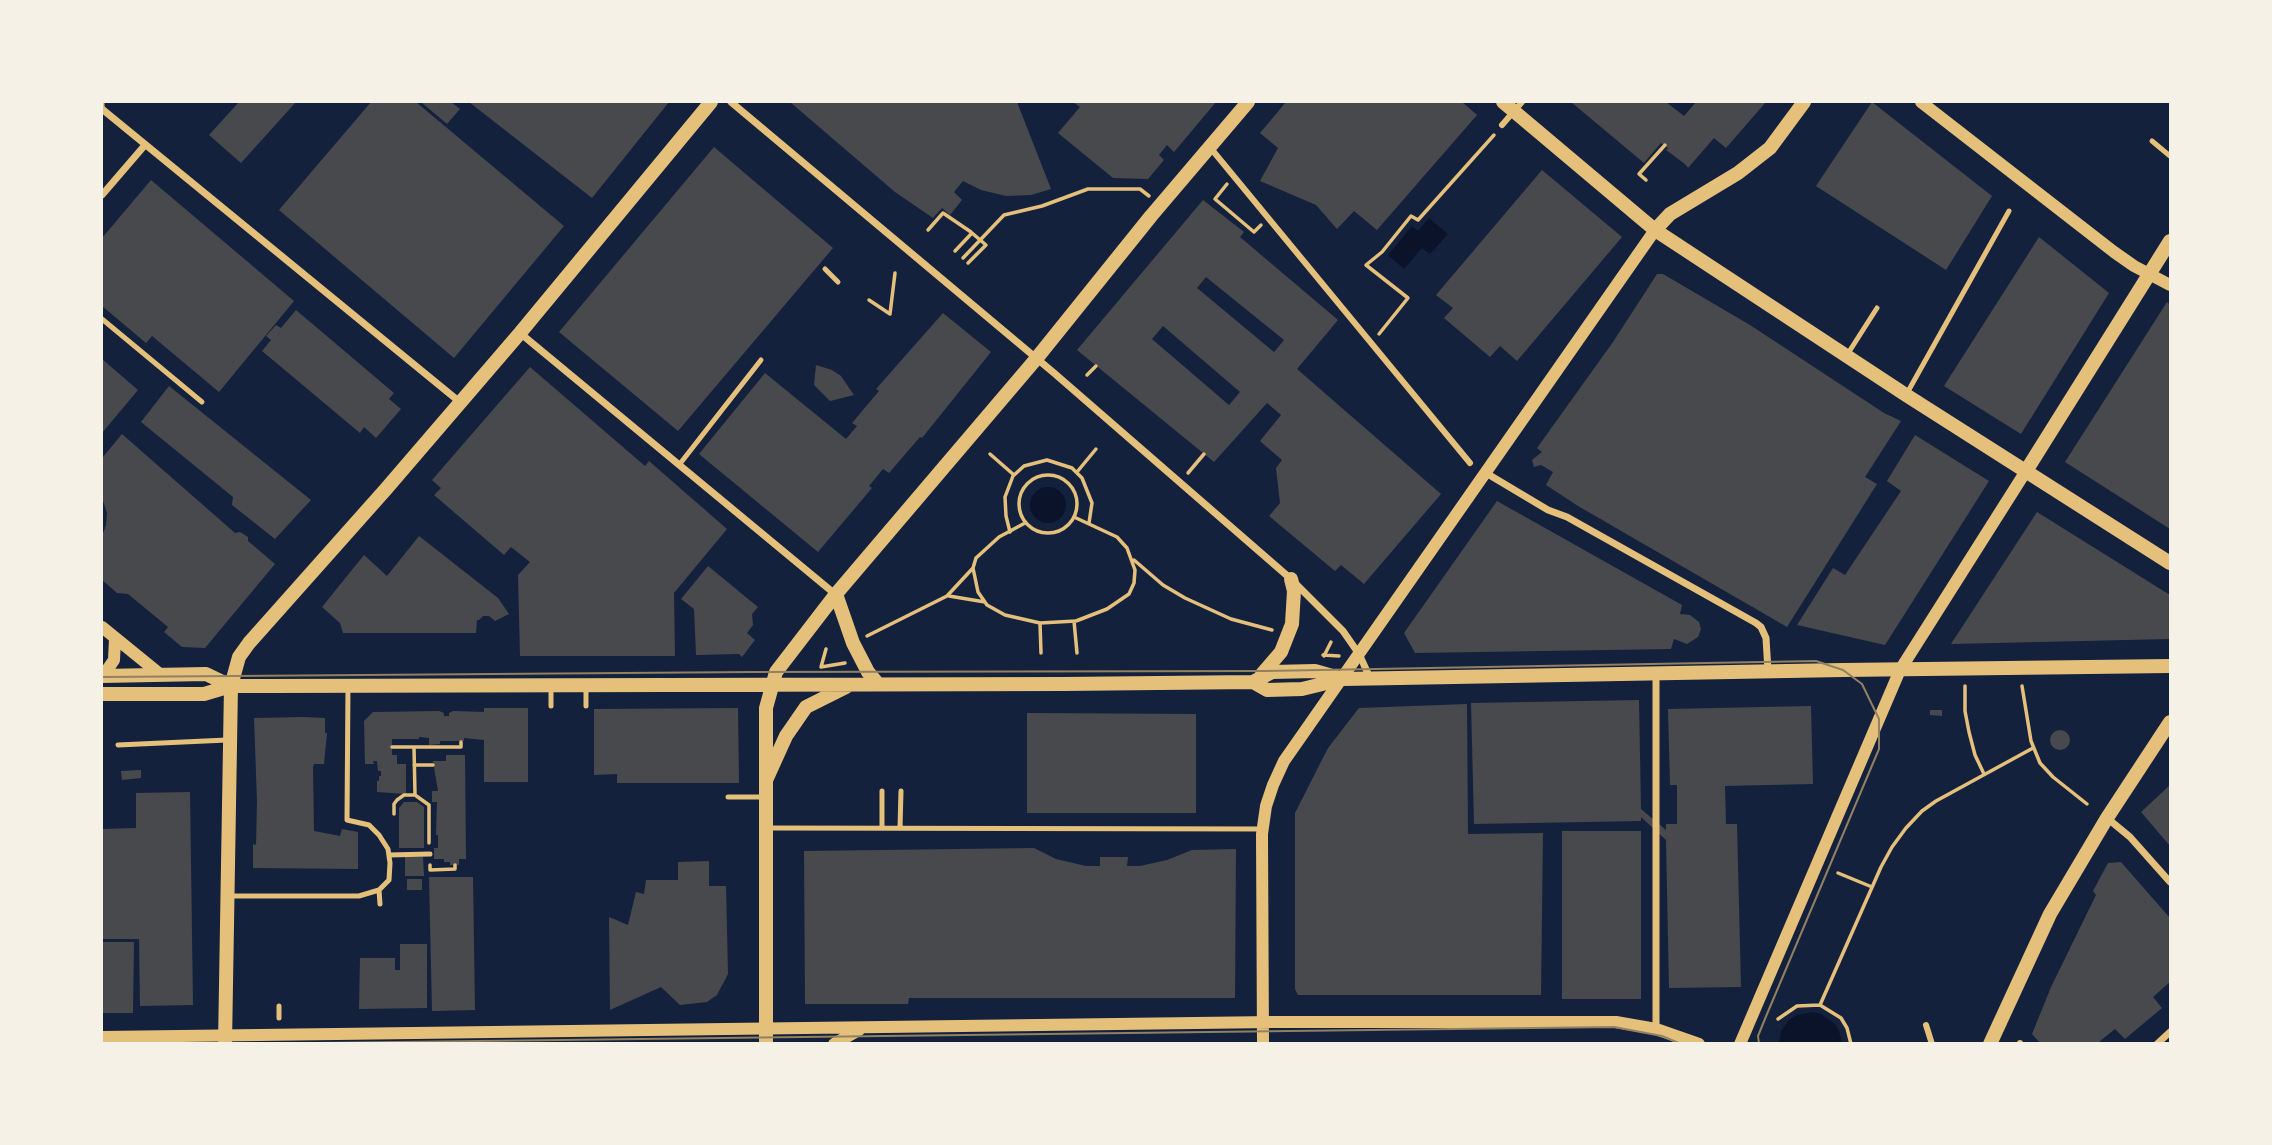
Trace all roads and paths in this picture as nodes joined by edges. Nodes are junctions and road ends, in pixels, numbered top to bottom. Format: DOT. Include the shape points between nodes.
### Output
graph roads {
  1 [pos="102,102"];
  2 [pos="711,102"];
  3 [pos="731,102"];
  4 [pos="1248,102"];
  5 [pos="1256,102"];
  6 [pos="1503,102"];
  7 [pos="1522,102"];
  8 [pos="1804,102"];
  9 [pos="1921,102"];
  10 [pos="102,109"];
  11 [pos="1502,125"];
  12 [pos="2152,141"];
  13 [pos="145,145"];
  14 [pos="1665,145"];
  15 [pos="1213,151"];
  16 [pos="2171,156"];
  17 [pos="1646,180"];
  18 [pos="1229,181"];
  19 [pos="1140,189"];
  20 [pos="102,195"];
  21 [pos="1173,197"];
  22 [pos="2008,211"];
  23 [pos="1249,228"];
  24 [pos="928,230"];
  25 [pos="1655,230"];
  26 [pos="972,233"];
  27 [pos="979,240"];
  28 [pos="2171,241"];
  29 [pos="955,251"];
  30 [pos="963,258"];
  31 [pos="968,264"];
  32 [pos="825,269"];
  33 [pos="895,273"];
  34 [pos="2150,275"];
  35 [pos="838,282"];
  36 [pos="2171,285"];
  37 [pos="869,300"];
  38 [pos="1877,308"];
  39 [pos="102,319"];
  40 [pos="520,333"];
  41 [pos="1372,344"];
  42 [pos="1846,356"];
  43 [pos="1036,359"];
  44 [pos="761,360"];
  45 [pos="1096,366"];
  46 [pos="1087,375"];
  47 [pos="1906,396"];
  48 [pos="202,402"];
  49 [pos="461,403"];
  50 [pos="1096,449"];
  51 [pos="990,454"];
  52 [pos="1204,454"];
  53 [pos="1470,463"];
  54 [pos="679,465"];
  55 [pos="1195,465"];
  56 [pos="2026,471"];
  57 [pos="1486,472"];
  58 [pos="1077,473"];
  59 [pos="1014,475"];
  60 [pos="1074,517"];
  61 [pos="1026,523"];
  62 [pos="1089,523"];
  63 [pos="1010,532"];
  64 [pos="1133,559"];
  65 [pos="2171,563"];
  66 [pos="973,569"];
  67 [pos="1291,579"];
  68 [pos="836,594"];
  69 [pos="947,596"];
  70 [pos="985,602"];
  71 [pos="1074,621"];
  72 [pos="1040,623"];
  73 [pos="102,627"];
  74 [pos="1275,631"];
  75 [pos="866,636"];
  76 [pos="115,639"];
  77 [pos="1331,642"];
  78 [pos="827,649"];
  79 [pos="1041,653"];
  80 [pos="1077,653"];
  81 [pos="1359,654"];
  82 [pos="850,663"];
  83 [pos="1320,664"];
  84 [pos="2171,666"];
  85 [pos="1900,670"];
  86 [pos="1768,671"];
  87 [pos="1656,675"];
  88 [pos="102,676"];
  89 [pos="161,676"];
  90 [pos="1343,679"];
  91 [pos="1371,679"];
  92 [pos="1253,682"];
  93 [pos="851,684"];
  94 [pos="877,684"];
  95 [pos="772,685"];
  96 [pos="348,686"];
  97 [pos="551,686"];
  98 [pos="586,686"];
  99 [pos="1965,686"];
  100 [pos="2022,686"];
  101 [pos="231,687"];
  102 [pos="102,694"];
  103 [pos="551,706"];
  104 [pos="586,706"];
  105 [pos="2171,722"];
  106 [pos="230,740"];
  107 [pos="461,741"];
  108 [pos="118,745"];
  109 [pos="392,747"];
  110 [pos="414,747"];
  111 [pos="2033,748"];
  112 [pos="414,765"];
  113 [pos="433,765"];
  114 [pos="1984,774"];
  115 [pos="765,789"];
  116 [pos="882,791"];
  117 [pos="901,791"];
  118 [pos="415,795"];
  119 [pos="729,797"];
  120 [pos="397,800"];
  121 [pos="2087,804"];
  122 [pos="402,805"];
  123 [pos="394,814"];
  124 [pos="429,814"];
  125 [pos="2107,818"];
  126 [pos="765,828"];
  127 [pos="882,828"];
  128 [pos="900,828"];
  129 [pos="1263,829"];
  130 [pos="430,854"];
  131 [pos="388,855"];
  132 [pos="1839,873"];
  133 [pos="2171,882"];
  134 [pos="1872,887"];
  135 [pos="379,890"];
  136 [pos="228,896"];
  137 [pos="380,904"];
  138 [pos="1820,1005"];
  139 [pos="279,1006"];
  140 [pos="279,1018"];
  141 [pos="1778,1019"];
  142 [pos="1263,1022"];
  143 [pos="1926,1025"];
  144 [pos="862,1028"];
  145 [pos="1656,1029"];
  146 [pos="2171,1032"];
  147 [pos="766,1036"];
  148 [pos="102,1037"];
  149 [pos="226,1040"];
  150 [pos="834,1044"];
  151 [pos="1263,1044"];
  152 [pos="1699,1044"];
  153 [pos="1740,1044"];
  154 [pos="1851,1044"];
  155 [pos="1931,1044"];
  156 [pos="1990,1044"];
  157 [pos="2157,1044"];
  1 -- 10 [label="lane"];
  2 -- 40 [label="main road"];
  3 -- 43 [label="street"];
  4 -- 43 [label="main road"];
  5 -- 15 [label="lane"];
  6 -- 25 [label="main road"];
  7 -- 11 [label="street"];
  8 -- 25 [label="main road" via="1770,148 1670,214"];
  9 -- 34 [label="street"];
  10 -- 13 [label="street"];
  11 -- 41 [label="path" via="1418,220 1412,216 1366,265 1408,298"];
  12 -- 16 [label="lane"];
  13 -- 20 [label="street"];
  13 -- 49 [label="street"];
  14 -- 17 [label="path" via="1639,174"];
  15 -- 21 [label="lane"];
  15 -- 41 [label="street"];
  18 -- 23 [label="path" via="1214,199"];
  19 -- 27 [label="path" via="1088,190 1004,215"];
  22 -- 47 [label="lane"];
  24 -- 26 [label="path" via="943,213"];
  25 -- 42 [label="main road"];
  25 -- 57 [label="street"];
  26 -- 27 [label="path"];
  26 -- 29 [label="path"];
  27 -- 30 [label="path"];
  27 -- 31 [label="path" via="986,245"];
  28 -- 34 [label="main road"];
  32 -- 35 [label="lane"];
  33 -- 37 [label="path" via="890,314"];
  34 -- 36 [label="street"];
  34 -- 56 [label="main road"];
  38 -- 42 [label="lane"];
  39 -- 48 [label="lane"];
  40 -- 49 [label="main road"];
  40 -- 54 [label="street"];
  41 -- 53 [label="street"];
  42 -- 47 [label="main road"];
  43 -- 67 [label="street"];
  43 -- 68 [label="main road"];
  44 -- 54 [label="lane"];
  45 -- 46 [label="path"];
  47 -- 56 [label="main road"];
  49 -- 101 [label="main road" via="249,643 239,657"];
  50 -- 58 [label="path"];
  51 -- 59 [label="path"];
  52 -- 55 [label="path"];
  54 -- 68 [label="street"];
  56 -- 65 [label="main road"];
  56 -- 85 [label="street"];
  57 -- 81 [label="street"];
  57 -- 86 [label="street" via="1762,627"];
  58 -- 59 [label="path" via="1047,460 1024,466"];
  58 -- 62 [label="path" via="1092,503"];
  59 -- 63 [label="path" via="1005,497"];
  60 -- 61 [label="path" via="1051,533"];
  60 -- 61 [label="path" via="1072,489 1048,476 1030,481 1020,497"];
  60 -- 62 [label="path"];
  61 -- 63 [label="path"];
  62 -- 64 [label="path" via="1117,537"];
  63 -- 66 [label="path" via="988,546"];
  64 -- 71 [label="path" via="1134,583 1129,594 1107,609"];
  64 -- 74 [label="path" via="1163,585 1202,607"];
  66 -- 69 [label="path"];
  66 -- 70 [label="path"];
  67 -- 81 [label="street" via="1343,631"];
  67 -- 92 [label="main road" via="1293,612 1285,642 1271,666"];
  68 -- 94 [label="main road" via="853,643"];
  68 -- 95 [label="main road" via="776,672"];
  69 -- 70 [label="path"];
  69 -- 75 [label="path"];
  70 -- 72 [label="path" via="1005,615"];
  71 -- 72 [label="path"];
  71 -- 80 [label="path"];
  72 -- 79 [label="path"];
  73 -- 76 [label="street"];
  76 -- 88 [label="street" via="114,660"];
  76 -- 89 [label="street"];
  77 -- 83 [label="path"];
  78 -- 82 [label="path" via="821,667"];
  81 -- 90 [label="street"];
  81 -- 91 [label="street"];
  84 -- 85 [label="main road"];
  85 -- 86 [label="main road"];
  85 -- 153 [label="street"];
  86 -- 87 [label="main road"];
  87 -- 91 [label="main road"];
  87 -- 145 [label="street"];
  88 -- 89 [label="main road"];
  89 -- 101 [label="main road" via="206,674"];
  90 -- 91 [label="main road"];
  90 -- 92 [label="main road" via="1302,689 1267,690"];
  90 -- 129 [label="street" via="1284,761 1266,807"];
  92 -- 94 [label="main road"];
  93 -- 94 [label="main road"];
  93 -- 95 [label="main road"];
  93 -- 115 [label="main road" via="806,707 786,736"];
  95 -- 98 [label="main road"];
  95 -- 115 [label="main road" via="766,708"];
  96 -- 97 [label="main road"];
  96 -- 101 [label="main road"];
  96 -- 131 [label="lane" via="347,820 369,825"];
  97 -- 98 [label="main road"];
  97 -- 103 [label="lane"];
  98 -- 104 [label="lane"];
  99 -- 114 [label="path" via="1969,732"];
  100 -- 111 [label="path"];
  101 -- 102 [label="main road" via="204,694"];
  101 -- 106 [label="main road"];
  105 -- 125 [label="main road"];
  106 -- 108 [label="lane"];
  106 -- 136 [label="main road"];
  107 -- 110 [label="path" via="461,747"];
  109 -- 110 [label="path"];
  110 -- 112 [label="path"];
  111 -- 114 [label="path"];
  111 -- 121 [label="path" via="2053,777"];
  112 -- 113 [label="path"];
  112 -- 118 [label="path"];
  114 -- 134 [label="path" via="1922,811 1892,847"];
  115 -- 119 [label="lane"];
  115 -- 126 [label="main road"];
  116 -- 127 [label="lane"];
  117 -- 128 [label="lane"];
  118 -- 120 [label="path"];
  118 -- 124 [label="path" via="429,805"];
  120 -- 122 [label="path"];
  120 -- 123 [label="path"];
  125 -- 133 [label="street"];
  125 -- 156 [label="main road" via="2050,914"];
  126 -- 127 [label="lane"];
  126 -- 147 [label="main road"];
  127 -- 128 [label="lane"];
  128 -- 129 [label="lane"];
  129 -- 142 [label="street"];
  130 -- 131 [label="lane"];
  131 -- 135 [label="lane" via="389,880"];
  132 -- 134 [label="path"];
  134 -- 138 [label="path"];
  135 -- 136 [label="lane" via="359,896"];
  135 -- 137 [label="lane"];
  136 -- 149 [label="main road"];
  138 -- 141 [label="path" via="1797,1006"];
  138 -- 154 [label="path" via="1841,1018"];
  139 -- 140 [label="lane"];
  142 -- 144 [label="street"];
  142 -- 145 [label="street" via="1616,1022"];
  142 -- 151 [label="street"];
  143 -- 155 [label="street"];
  144 -- 147 [label="street"];
  144 -- 150 [label="street"];
  145 -- 152 [label="street"];
  146 -- 157 [label="street"];
  147 -- 149 [label="street"];
  148 -- 149 [label="street"];
}
